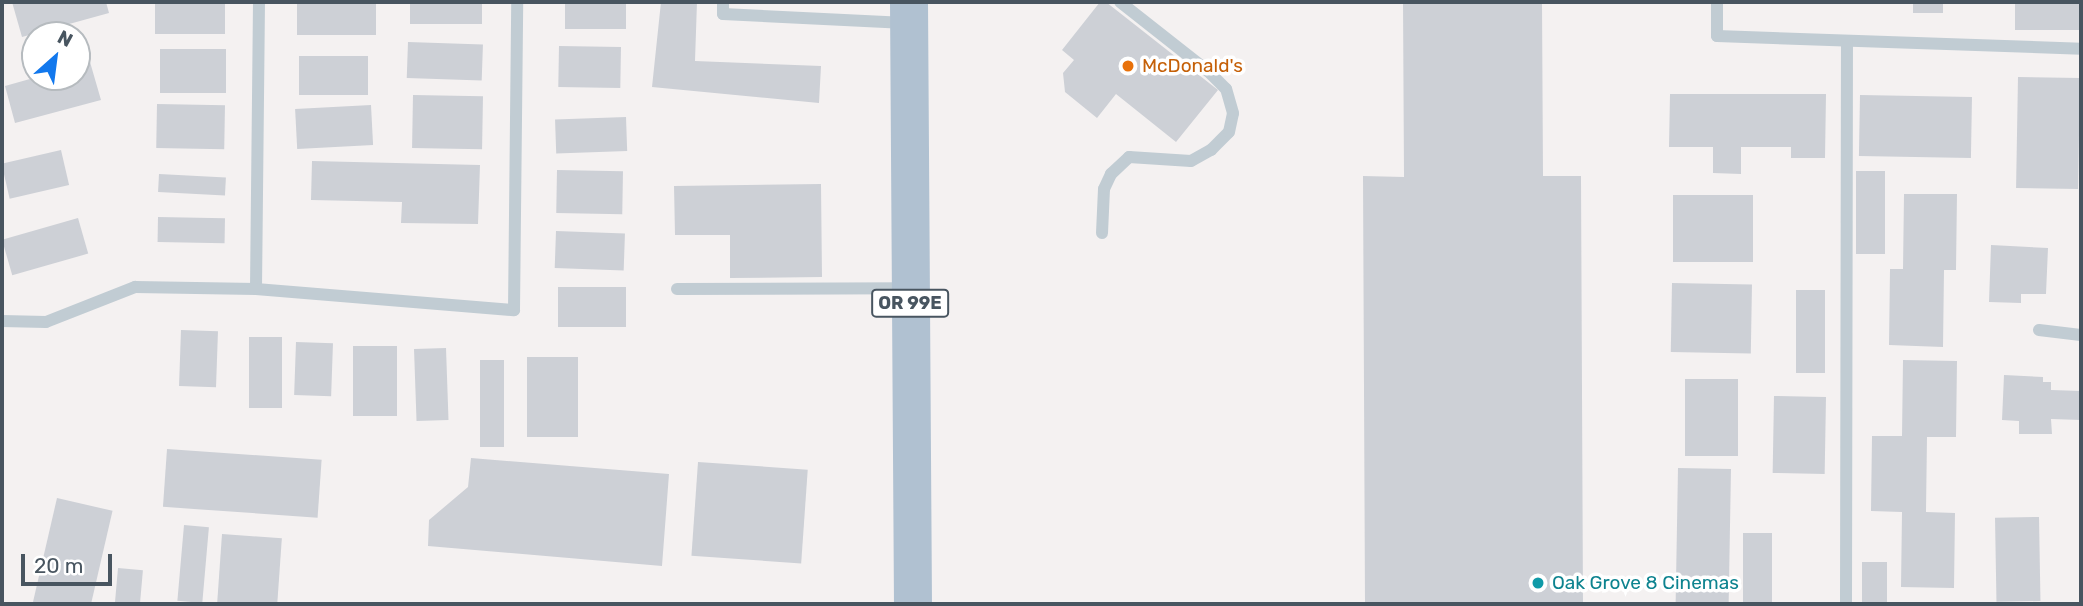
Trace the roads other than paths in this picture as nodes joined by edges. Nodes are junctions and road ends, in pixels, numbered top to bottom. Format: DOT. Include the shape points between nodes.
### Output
graph roads {
  1 [pos="259,2"];
  2 [pos="517,2"];
  3 [pos="723,2"];
  4 [pos="1120,2"];
  5 [pos="1717,2"];
  6 [pos="909,13"];
  7 [pos="1847,40"];
  8 [pos="2081,49"];
  9 [pos="1102,233"];
  10 [pos="911,288"];
  11 [pos="256,289"];
  12 [pos="677,289"];
  13 [pos="2,321"];
  14 [pos="2039,330"];
  15 [pos="2081,335"];
  16 [pos="912,604"];
  17 [pos="1846,604"];
  1 -- 11 [label="lane"];
  2 -- 11 [label="lane" via="514,310"];
  3 -- 6 [label="lane" via="723,13"];
  4 -- 9 [label="lane" via="1209,72 1226,89 1233,113 1229,132 1192,161 1129,157 1111,174 1104,190"];
  5 -- 7 [label="lane" via="1717,36"];
  6 -- 10 [label="main road, OR 99E"];
  7 -- 8 [label="lane"];
  7 -- 17 [label="lane"];
  10 -- 12 [label="lane"];
  10 -- 16 [label="main road, OR 99E"];
  11 -- 13 [label="lane" via="135,287 46,322"];
  14 -- 15 [label="lane"];
}
